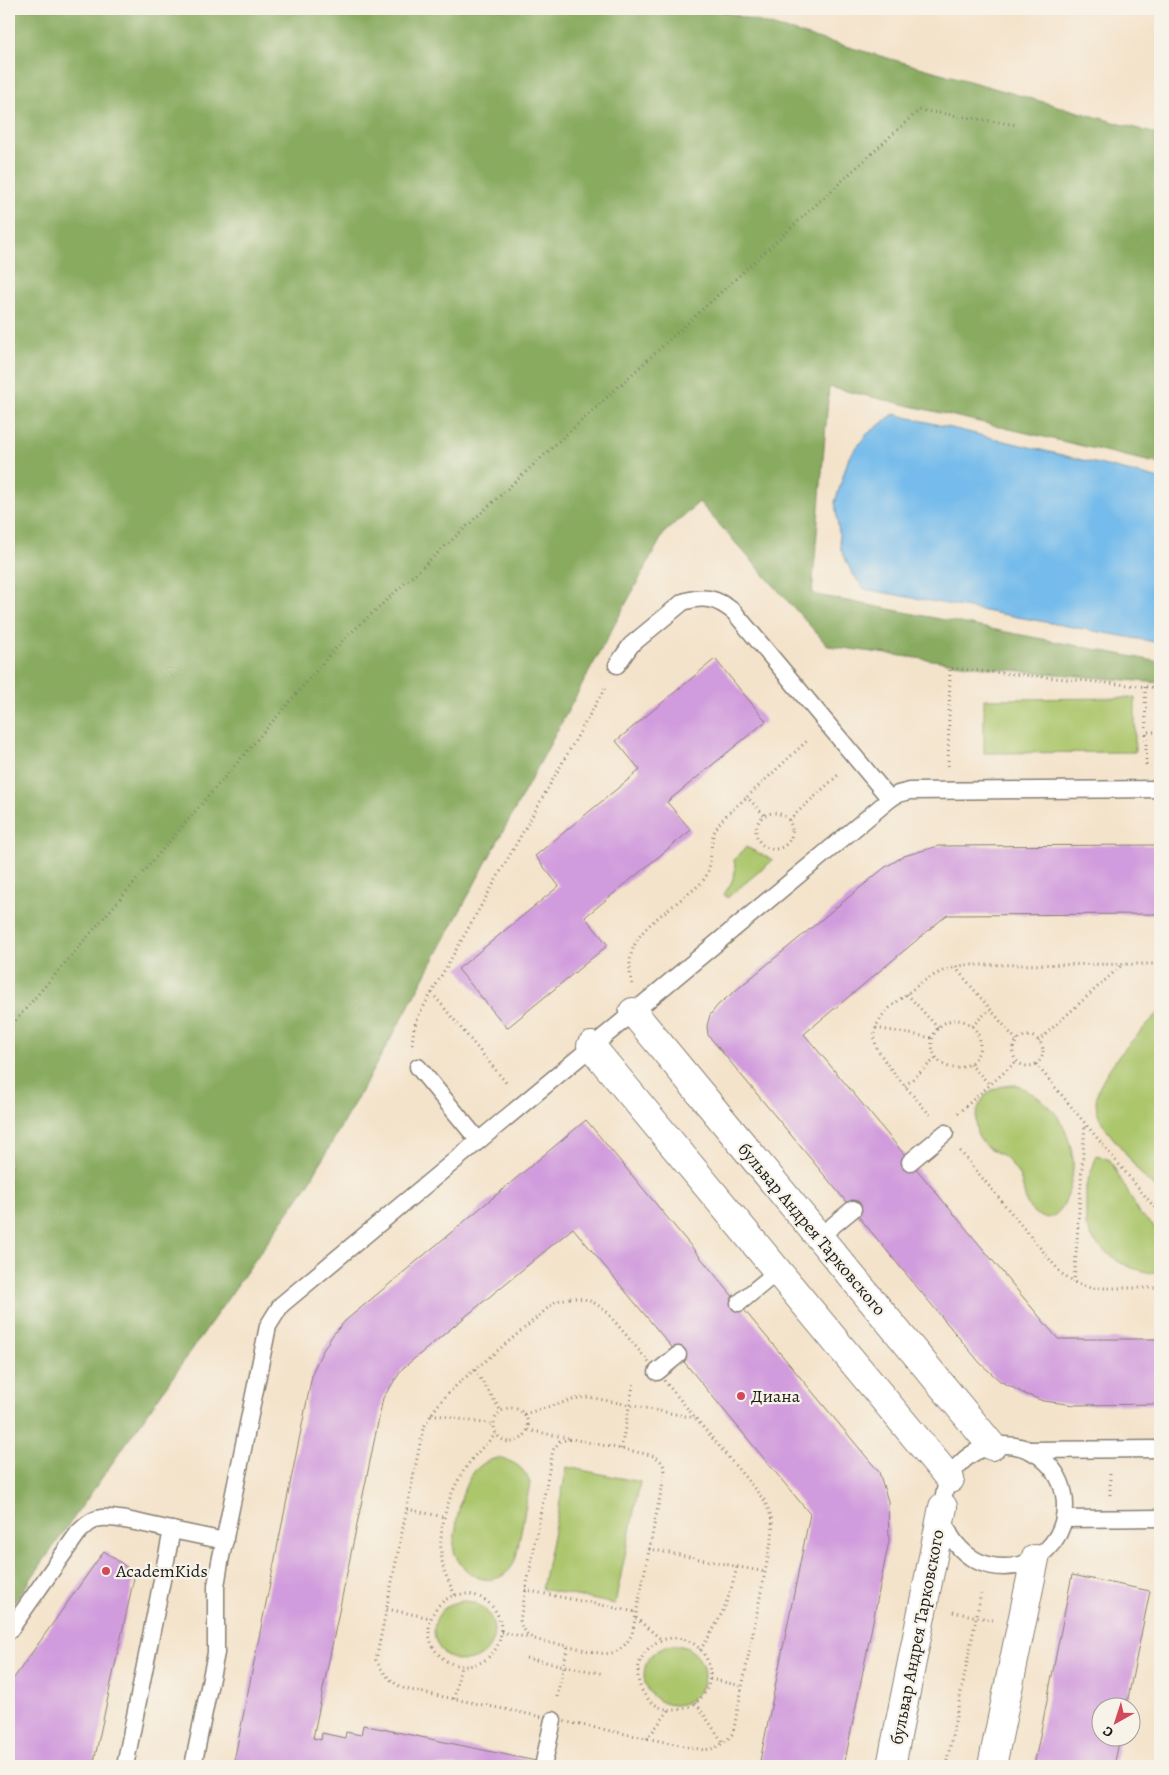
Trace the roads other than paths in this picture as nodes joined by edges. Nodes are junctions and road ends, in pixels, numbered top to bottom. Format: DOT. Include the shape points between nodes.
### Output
graph roads {
  1 [pos="617,665"];
  2 [pos="1153,789"];
  3 [pos="890,799"];
  4 [pos="639,1007"];
  5 [pos="591,1046"];
  6 [pos="418,1068"];
  7 [pos="943,1131"];
  8 [pos="478,1140"];
  9 [pos="910,1162"];
  10 [pos="853,1209"];
  11 [pos="819,1237"];
  12 [pos="778,1271"];
  13 [pos="739,1303"];
  14 [pos="678,1355"];
  15 [pos="657,1372"];
  16 [pos="992,1446"];
  17 [pos="1160,1449"];
  18 [pos="1026,1450"];
  19 [pos="950,1479"];
  20 [pos="943,1507"];
  21 [pos="1160,1518"];
  22 [pos="1064,1519"];
  23 [pos="172,1530"];
  24 [pos="225,1541"];
  25 [pos="1034,1559"];
  26 [pos="9,1631"];
  27 [pos="554,1715"];
  28 [pos="544,1762"];
  29 [pos="126,1766"];
  30 [pos="193,1766"];
  31 [pos="891,1766"];
  32 [pos="992,1766"];
  1 -- 3 [label="lane" via="630,645 683,602 692,598 711,598 723,603 734,612"];
  2 -- 3 [label="lane" via="910,791"];
  3 -- 4 [label="lane"];
  4 -- 5 [label="lane"];
  4 -- 11 [label="street, бульвар Андрея Тарковского"];
  5 -- 8 [label="lane"];
  5 -- 12 [label="street"];
  6 -- 8 [label="lane"];
  7 -- 9 [label="lane"];
  8 -- 24 [label="lane" via="280,1305 273,1316 268,1326"];
  10 -- 11 [label="lane"];
  11 -- 16 [label="street, бульвар Андрея Тарковского"];
  12 -- 13 [label="lane"];
  12 -- 19 [label="street"];
  14 -- 15 [label="lane"];
  16 -- 18 [label="lane"];
  16 -- 19 [label="lane" via="968,1458"];
  17 -- 18 [label="lane"];
  18 -- 22 [label="lane" via="1053,1470 1065,1502"];
  19 -- 20 [label="lane" via="944,1492"];
  20 -- 25 [label="lane" via="946,1525 966,1554 982,1563 999,1567 1018,1566"];
  20 -- 31 [label="street, бульвар Андрея Тарковского"];
  21 -- 22 [label="lane"];
  22 -- 25 [label="lane" via="1054,1542"];
  23 -- 24 [label="lane"];
  23 -- 26 [label="lane" via="113,1518 102,1518 85,1525"];
  23 -- 29 [label="lane"];
  24 -- 30 [label="lane" via="216,1586 216,1653"];
  25 -- 32 [label="street"];
  27 -- 28 [label="lane"];
}
